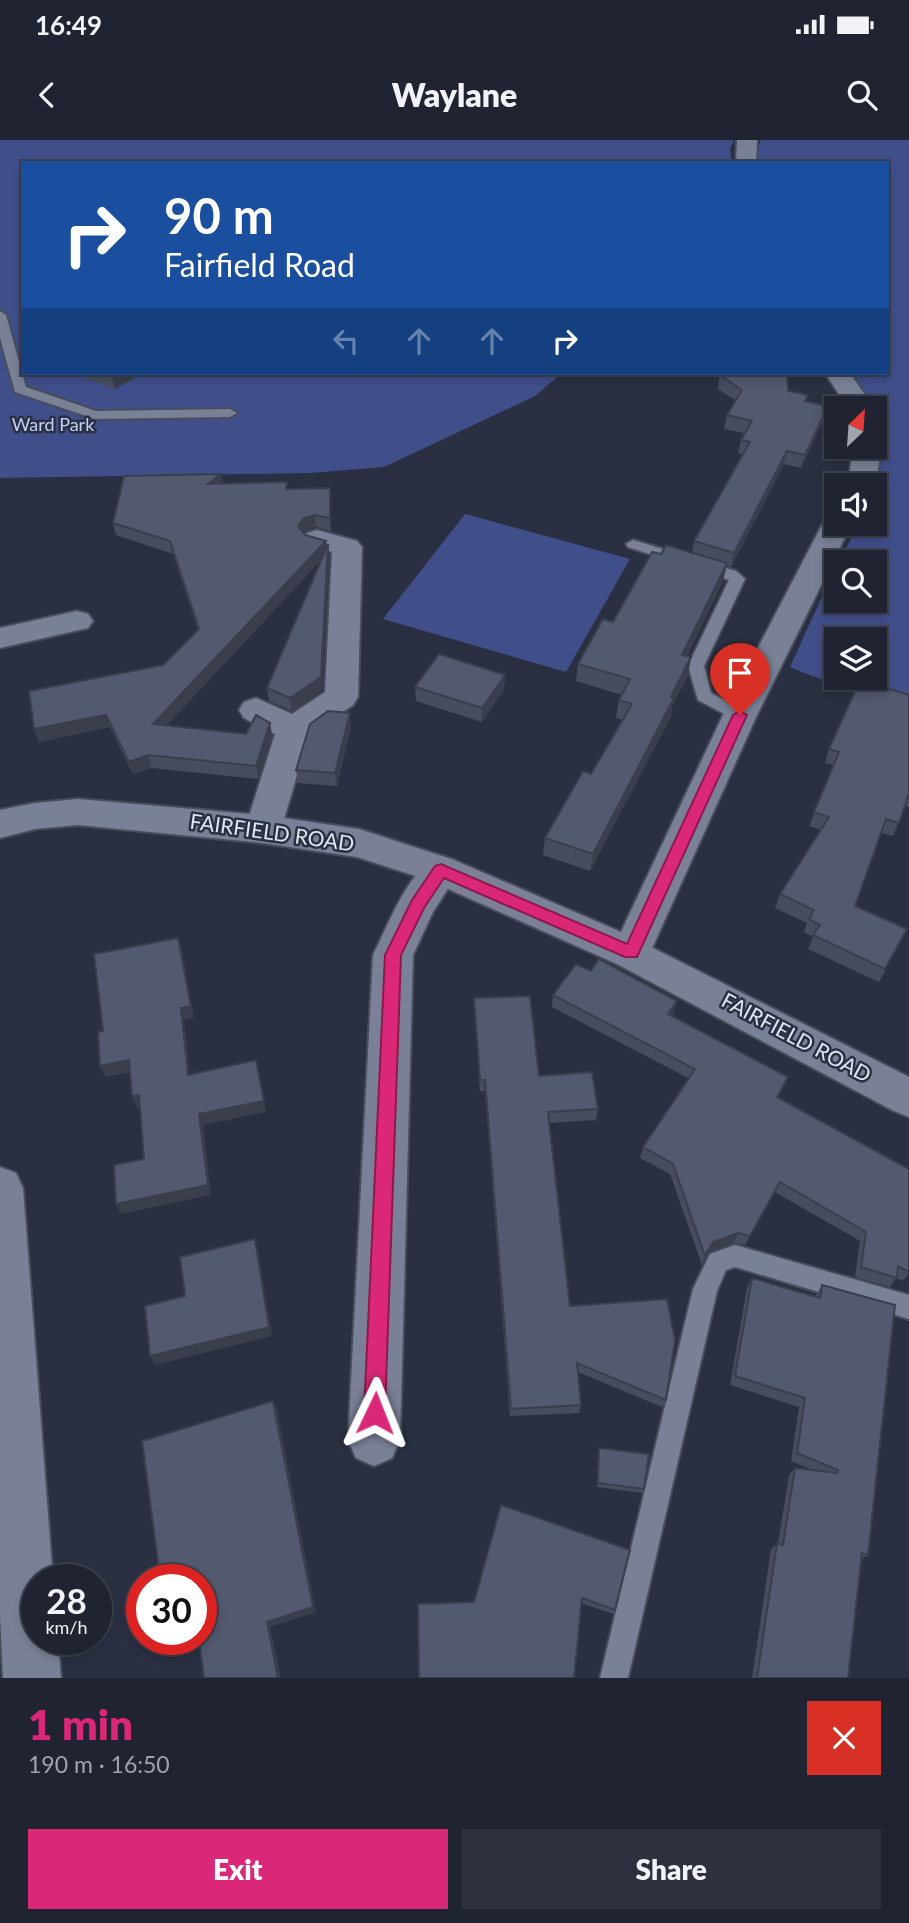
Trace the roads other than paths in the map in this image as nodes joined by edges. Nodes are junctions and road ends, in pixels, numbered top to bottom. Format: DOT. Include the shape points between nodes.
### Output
graph roads {
  1 [pos="747,140"];
  2 [pos="746,161"];
  3 [pos="0,315"];
  4 [pos="16,373"];
  5 [pos="837,375"];
  6 [pos="0,376"];
  7 [pos="852,396"];
  8 [pos="230,412"];
  9 [pos="831,536"];
  10 [pos="317,538"];
  11 [pos="633,544"];
  12 [pos="77,621"];
  13 [pos="0,638"];
  14 [pos="256,710"];
  15 [pos="740,715"];
  16 [pos="293,729"];
  17 [pos="0,824"];
  18 [pos="263,829"];
  19 [pos="441,870"];
  20 [pos="631,953"];
  21 [pos="909,1098"];
  22 [pos="0,1188"];
  23 [pos="909,1307"];
  24 [pos="374,1440"];
  25 [pos="12,1556"];
  26 [pos="32,1678"];
  27 [pos="614,1678"];
  1 -- 2 [label="street"];
  3 -- 4 [label="lane"];
  4 -- 6 [label="lane"];
  4 -- 8 [label="lane" via="20,389 95,415"];
  5 -- 7 [label="street"];
  9 -- 15 [label="street"];
  10 -- 16 [label="street" via="347,547 341,697"];
  11 -- 15 [label="lane" via="737,579 696,666 704,696"];
  12 -- 13 [label="street"];
  14 -- 16 [label="street"];
  15 -- 20 [label="street"];
  16 -- 18 [label="street"];
  17 -- 18 [label="street, FAIRFIELD ROAD" via="78,812"];
  18 -- 19 [label="street, FAIRFIELD ROAD" via="359,843"];
  19 -- 20 [label="street, FAIRFIELD ROAD"];
  19 -- 24 [label="street" via="393,955"];
  20 -- 21 [label="street, FAIRFIELD ROAD"];
  22 -- 25 [label="street"];
  23 -- 27 [label="lane" via="735,1256 718,1262 705,1289"];
  25 -- 26 [label="street"];
}
